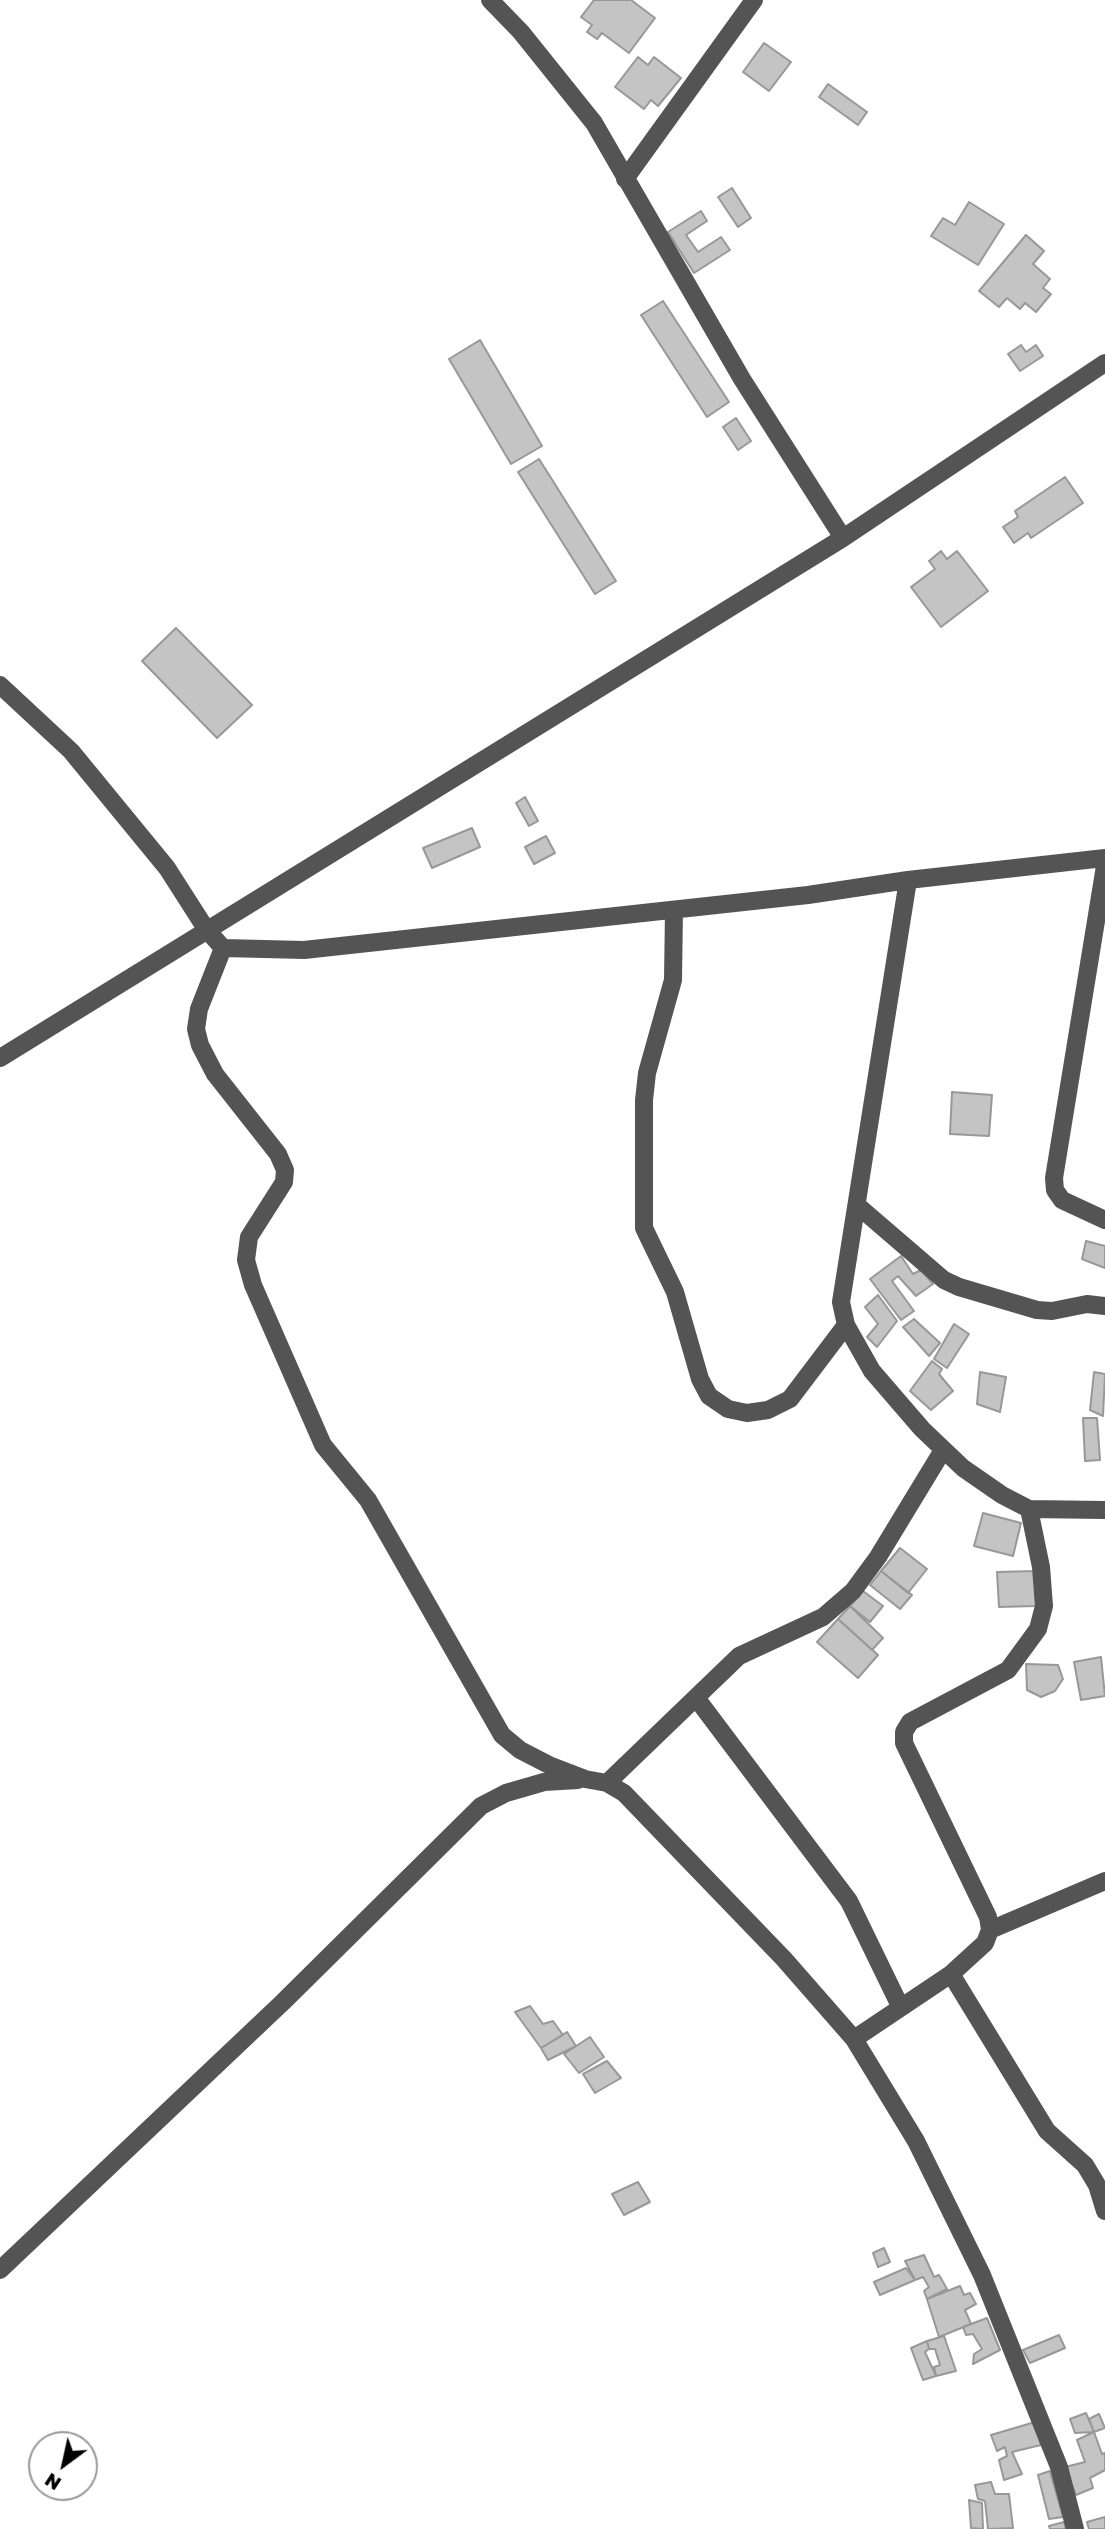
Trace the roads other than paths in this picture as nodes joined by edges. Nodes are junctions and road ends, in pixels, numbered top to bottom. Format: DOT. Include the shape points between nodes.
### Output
graph roads {
  1 [pos="490,0"];
  2 [pos="754,0"];
  3 [pos="625,179"];
  4 [pos="1105,363"];
  5 [pos="843,538"];
  6 [pos="0,685"];
  7 [pos="1105,858"];
  8 [pos="1105,866"];
  9 [pos="908,880"];
  10 [pos="674,910"];
  11 [pos="206,929"];
  12 [pos="223,948"];
  13 [pos="0,1058"];
  14 [pos="858,1206"];
  15 [pos="1105,1220"];
  16 [pos="1105,1306"];
  17 [pos="846,1325"];
  18 [pos="943,1450"];
  19 [pos="1030,1509"];
  20 [pos="1105,1510"];
  21 [pos="697,1699"];
  22 [pos="585,1779"];
  23 [pos="607,1783"];
  24 [pos="1105,1881"];
  25 [pos="990,1930"];
  26 [pos="951,1974"];
  27 [pos="900,2006"];
  28 [pos="855,2039"];
  29 [pos="1105,2211"];
  30 [pos="0,2270"];
  31 [pos="1075,2529"];
  1 -- 3 [label="street" via="594,123"];
  2 -- 3 [label="street"];
  3 -- 5 [label="street" via="742,379"];
  4 -- 5 [label="street"];
  5 -- 11 [label="street"];
  6 -- 11 [label="street" via="71,751 167,868"];
  7 -- 9 [label="street"];
  8 -- 15 [label="street" via="1054,1178 1062,1200"];
  9 -- 10 [label="street"];
  9 -- 14 [label="street"];
  10 -- 12 [label="street" via="304,950"];
  10 -- 17 [label="street" via="673,980 644,1100 645,1227 675,1292 700,1379 709,1396 728,1409 747,1413 768,1410 790,1399"];
  11 -- 12 [label="street"];
  11 -- 13 [label="street"];
  12 -- 22 [label="street" via="196,1029 215,1074 278,1154 285,1170 284,1182 249,1237 246,1260 311,1422 323,1445 368,1500 502,1735 520,1750"];
  14 -- 16 [label="street" via="944,1280 959,1287 1037,1310"];
  14 -- 17 [label="street" via="842,1280"];
  17 -- 18 [label="street" via="872,1371"];
  18 -- 19 [label="street" via="1002,1495"];
  18 -- 21 [label="street" via="853,1591 823,1617 739,1656"];
  19 -- 20 [label="street"];
  19 -- 25 [label="street" via="1044,1606 1038,1629 1008,1670 910,1721 904,1732 904,1743 988,1917"];
  21 -- 23 [label="street"];
  21 -- 27 [label="street" via="849,1901"];
  22 -- 23 [label="street"];
  22 -- 30 [label="street" via="544,1782 481,1806 244,2040"];
  23 -- 28 [label="street" via="643,1812"];
  24 -- 25 [label="street"];
  25 -- 26 [label="street" via="985,1942"];
  26 -- 27 [label="street"];
  26 -- 29 [label="street" via="1047,2131 1085,2165"];
  27 -- 28 [label="street"];
  28 -- 31 [label="street" via="916,2141 982,2275 1059,2467"];
}
